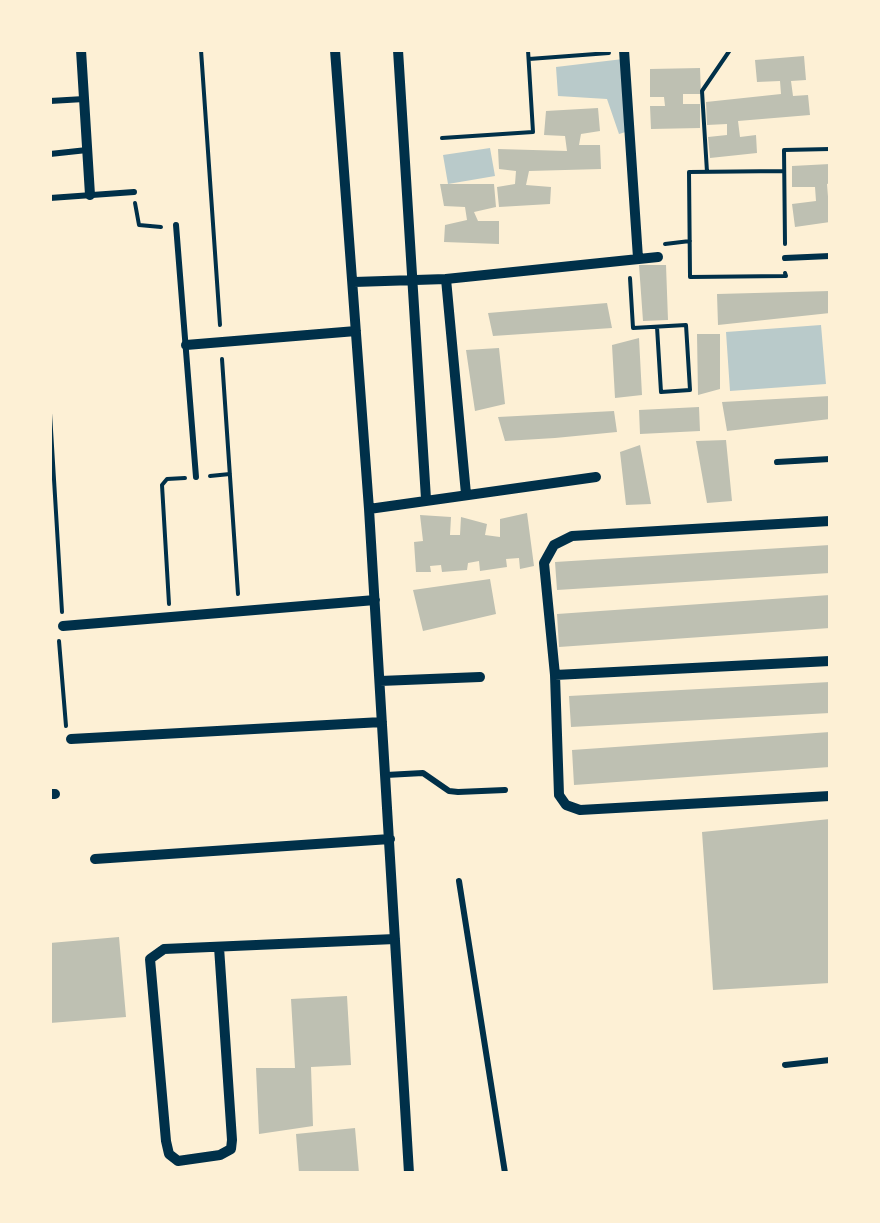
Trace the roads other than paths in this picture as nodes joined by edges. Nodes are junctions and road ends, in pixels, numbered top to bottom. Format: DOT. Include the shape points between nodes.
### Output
graph roads {
  1 [pos="80,50"];
  2 [pos="335,50"];
  3 [pos="398,50"];
  4 [pos="624,51"];
  5 [pos="84,98"];
  6 [pos="50,100"];
  7 [pos="88,150"];
  8 [pos="50,154"];
  9 [pos="134,192"];
  10 [pos="90,195"];
  11 [pos="50,198"];
  12 [pos="176,226"];
  13 [pos="658,256"];
  14 [pos="830,256"];
  15 [pos="785,258"];
  16 [pos="633,259"];
  17 [pos="446,279"];
  18 [pos="412,281"];
  19 [pos="354,282"];
  20 [pos="356,332"];
  21 [pos="186,345"];
  22 [pos="830,458"];
  23 [pos="777,462"];
  24 [pos="196,477"];
  25 [pos="596,477"];
  26 [pos="466,494"];
  27 [pos="426,499"];
  28 [pos="370,509"];
  29 [pos="830,521"];
  30 [pos="375,600"];
  31 [pos="63,626"];
  32 [pos="830,662"];
  33 [pos="555,674"];
  34 [pos="480,677"];
  35 [pos="380,682"];
  36 [pos="382,722"];
  37 [pos="72,739"];
  38 [pos="386,776"];
  39 [pos="506,790"];
  40 [pos="830,796"];
  41 [pos="390,839"];
  42 [pos="95,859"];
  43 [pos="459,881"];
  44 [pos="395,939"];
  45 [pos="220,947"];
  46 [pos="830,1060"];
  47 [pos="785,1064"];
  48 [pos="409,1173"];
  49 [pos="505,1173"];
  1 -- 5 [label="street"];
  2 -- 19 [label="street"];
  3 -- 18 [label="street"];
  4 -- 16 [label="street"];
  5 -- 6 [label="lane"];
  5 -- 7 [label="street"];
  7 -- 8 [label="lane"];
  7 -- 10 [label="street"];
  9 -- 10 [label="lane"];
  10 -- 11 [label="lane"];
  12 -- 21 [label="lane"];
  13 -- 16 [label="street"];
  14 -- 15 [label="lane"];
  16 -- 17 [label="street"];
  17 -- 18 [label="street"];
  17 -- 26 [label="street"];
  18 -- 19 [label="street"];
  18 -- 27 [label="street"];
  19 -- 20 [label="street"];
  20 -- 21 [label="street"];
  20 -- 28 [label="street"];
  21 -- 24 [label="lane"];
  22 -- 23 [label="lane"];
  25 -- 26 [label="street"];
  26 -- 27 [label="street"];
  27 -- 28 [label="street"];
  28 -- 30 [label="street"];
  29 -- 33 [label="street" via="572,536 554,545 544,563"];
  30 -- 31 [label="street"];
  30 -- 35 [label="street"];
  32 -- 33 [label="street"];
  33 -- 40 [label="street" via="559,795 566,805 580,810"];
  34 -- 35 [label="street"];
  35 -- 36 [label="street"];
  36 -- 37 [label="street"];
  36 -- 38 [label="street"];
  38 -- 39 [label="lane" via="422,773 458,792"];
  38 -- 41 [label="street"];
  41 -- 42 [label="street"];
  41 -- 44 [label="street"];
  43 -- 49 [label="lane"];
  44 -- 45 [label="street"];
  44 -- 48 [label="street"];
  45 -- 45 [label="street" via="232,1140 220,1155 178,1161 166,1141 150,960 164,949"];
  46 -- 47 [label="lane"];
}
